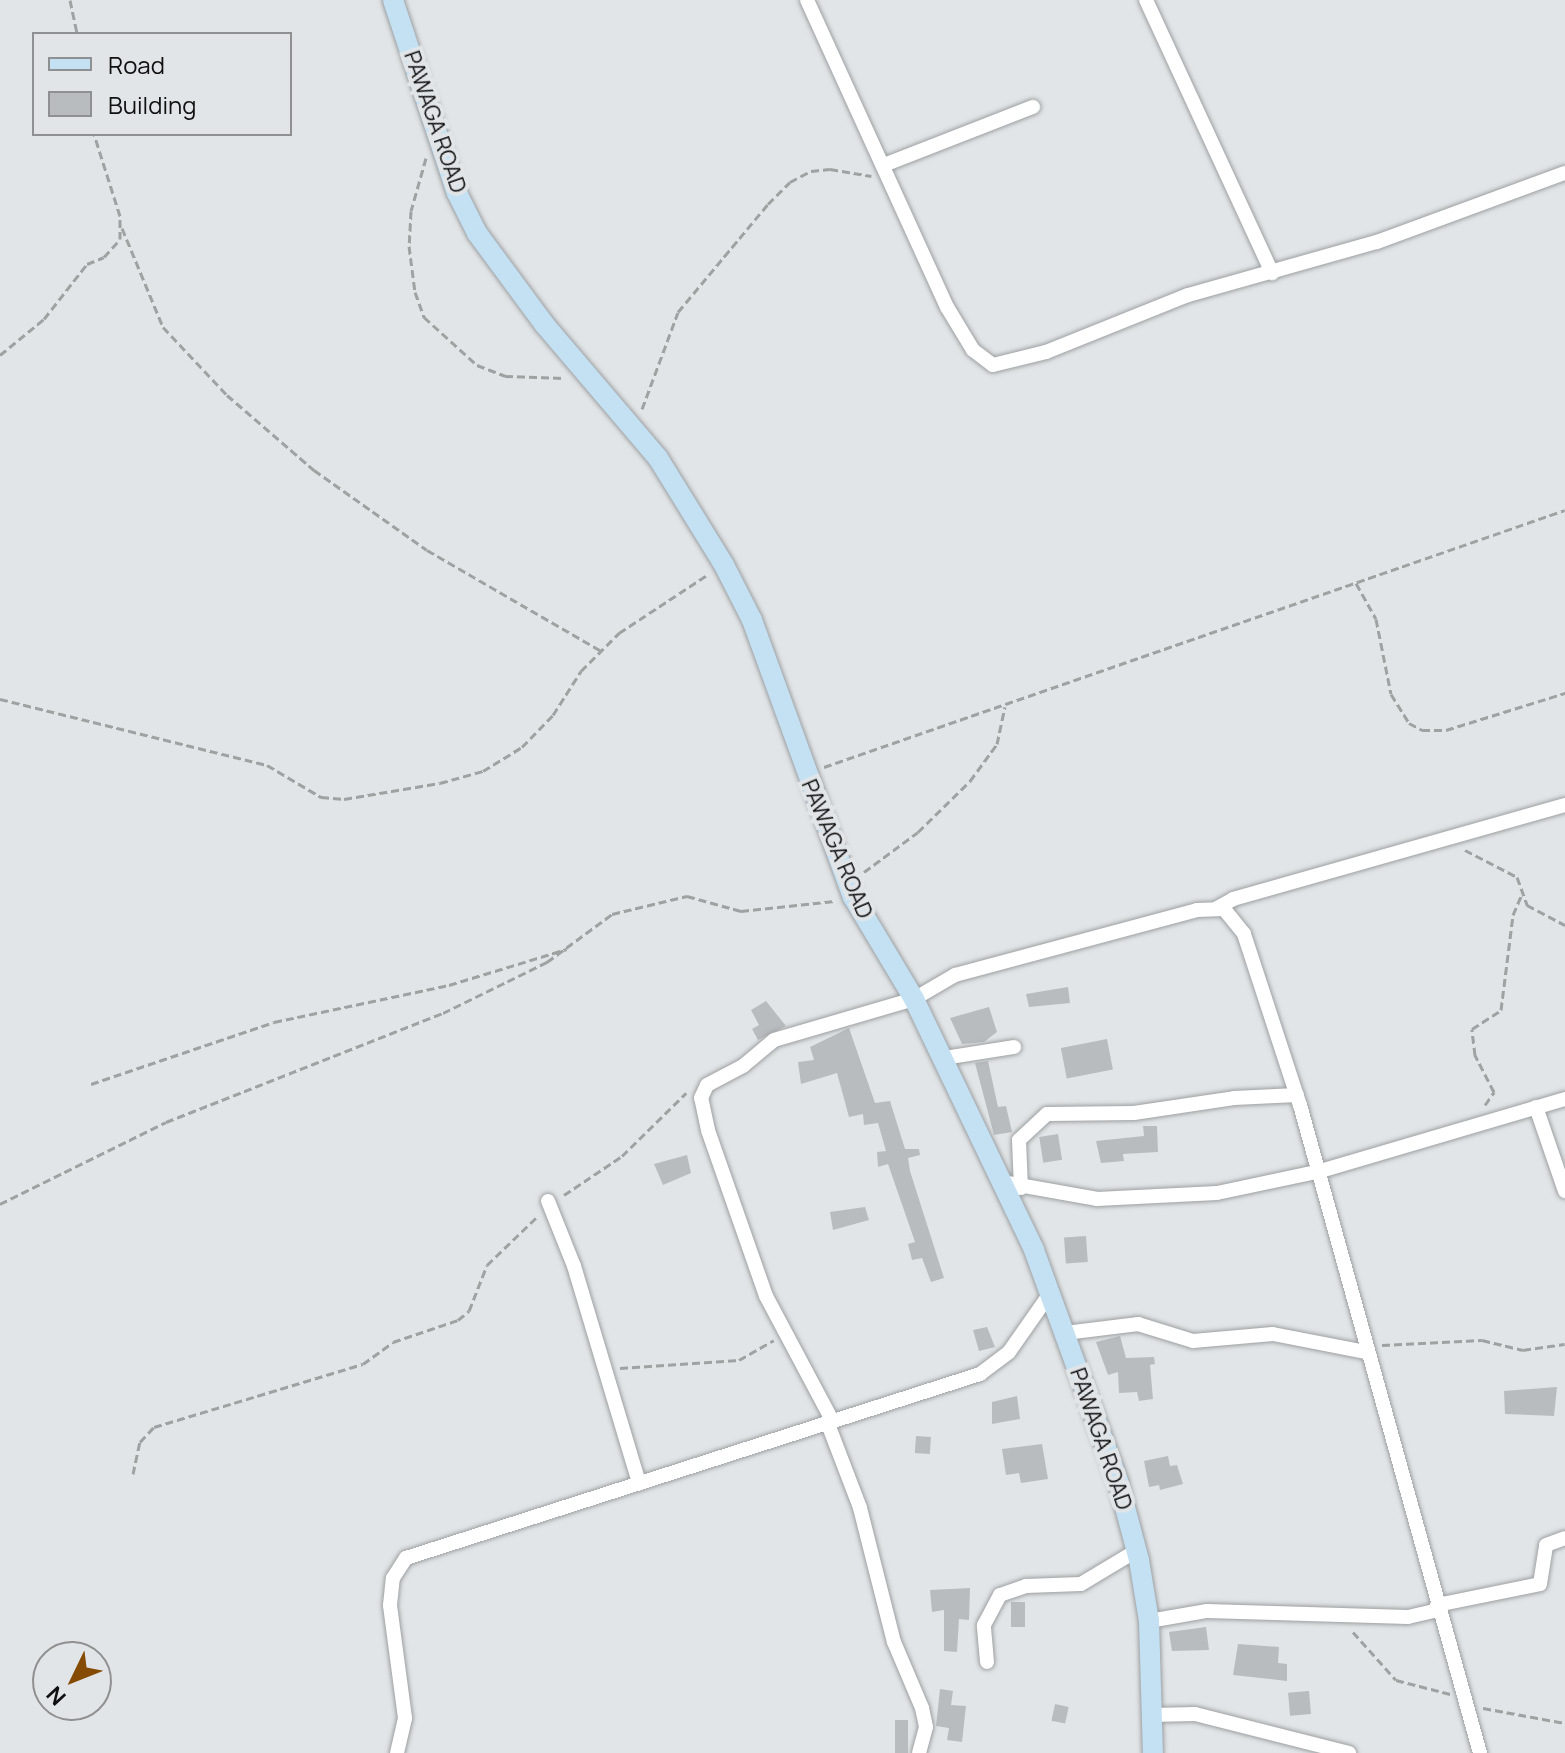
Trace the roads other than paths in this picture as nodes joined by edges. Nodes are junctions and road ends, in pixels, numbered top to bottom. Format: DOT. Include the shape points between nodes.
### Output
graph roads {
  1 [pos="393,0"];
  2 [pos="807,0"];
  3 [pos="1146,0"];
  4 [pos="1033,107"];
  5 [pos="884,165"];
  6 [pos="1565,173"];
  7 [pos="1272,273"];
  8 [pos="1565,805"];
  9 [pos="1217,908"];
  10 [pos="914,999"];
  11 [pos="1014,1047"];
  12 [pos="944,1058"];
  13 [pos="1297,1095"];
  14 [pos="1565,1099"];
  15 [pos="1536,1107"];
  16 [pos="1317,1172"];
  17 [pos="1012,1185"];
  18 [pos="1565,1191"];
  19 [pos="548,1201"];
  20 [pos="1051,1292"];
  21 [pos="1065,1333"];
  22 [pos="1364,1346"];
  23 [pos="831,1423"];
  24 [pos="639,1483"];
  25 [pos="1565,1538"];
  26 [pos="1136,1551"];
  27 [pos="1438,1607"];
  28 [pos="1149,1621"];
  29 [pos="987,1662"];
  30 [pos="1152,1715"];
  31 [pos="397,1753"];
  32 [pos="919,1753"];
  33 [pos="1153,1753"];
  34 [pos="1349,1753"];
  35 [pos="1480,1753"];
  1 -- 10 [label="main road, PAWAGA ROAD" via="435,132 477,233 686,498 752,620 851,891"];
  2 -- 5 [label="street"];
  3 -- 7 [label="street"];
  4 -- 5 [label="street"];
  5 -- 7 [label="street" via="960,331 981,359 993,365 1034,356 1188,295"];
  6 -- 7 [label="street" via="1377,242"];
  8 -- 9 [label="street" via="1245,895"];
  9 -- 10 [label="street" via="955,975"];
  9 -- 13 [label="street" via="1233,917 1244,934"];
  10 -- 12 [label="main road, PAWAGA ROAD"];
  10 -- 23 [label="street" via="774,1040 705,1088 702,1106 716,1156 781,1331"];
  11 -- 12 [label="street"];
  12 -- 17 [label="main road, PAWAGA ROAD"];
  13 -- 16 [label="street"];
  13 -- 17 [label="street" via="1134,1113 1047,1114 1019,1140"];
  14 -- 15 [label="street"];
  15 -- 16 [label="street"];
  15 -- 18 [label="street"];
  16 -- 17 [label="street" via="1192,1196 1097,1199"];
  16 -- 22 [label="street"];
  17 -- 20 [label="main road, PAWAGA ROAD"];
  19 -- 24 [label="street" via="574,1266"];
  20 -- 21 [label="main road, PAWAGA ROAD"];
  20 -- 23 [label="street" via="996,1364"];
  21 -- 22 [label="street" via="1138,1324 1193,1341 1273,1334"];
  21 -- 26 [label="main road, PAWAGA ROAD" via="1118,1481"];
  22 -- 27 [label="street"];
  23 -- 24 [label="street"];
  23 -- 32 [label="street" via="860,1508 894,1642 922,1708 926,1727"];
  24 -- 31 [label="street" via="418,1552 399,1565 390,1605 405,1718"];
  25 -- 27 [label="street" via="1546,1545 1540,1584"];
  26 -- 28 [label="main road, PAWAGA ROAD"];
  26 -- 29 [label="street" via="1081,1584 1026,1586 1000,1595 984,1625"];
  27 -- 28 [label="street" via="1408,1617 1207,1611"];
  27 -- 35 [label="street"];
  28 -- 30 [label="main road, PAWAGA ROAD"];
  30 -- 33 [label="main road, PAWAGA ROAD"];
  30 -- 34 [label="street" via="1195,1714"];
}
